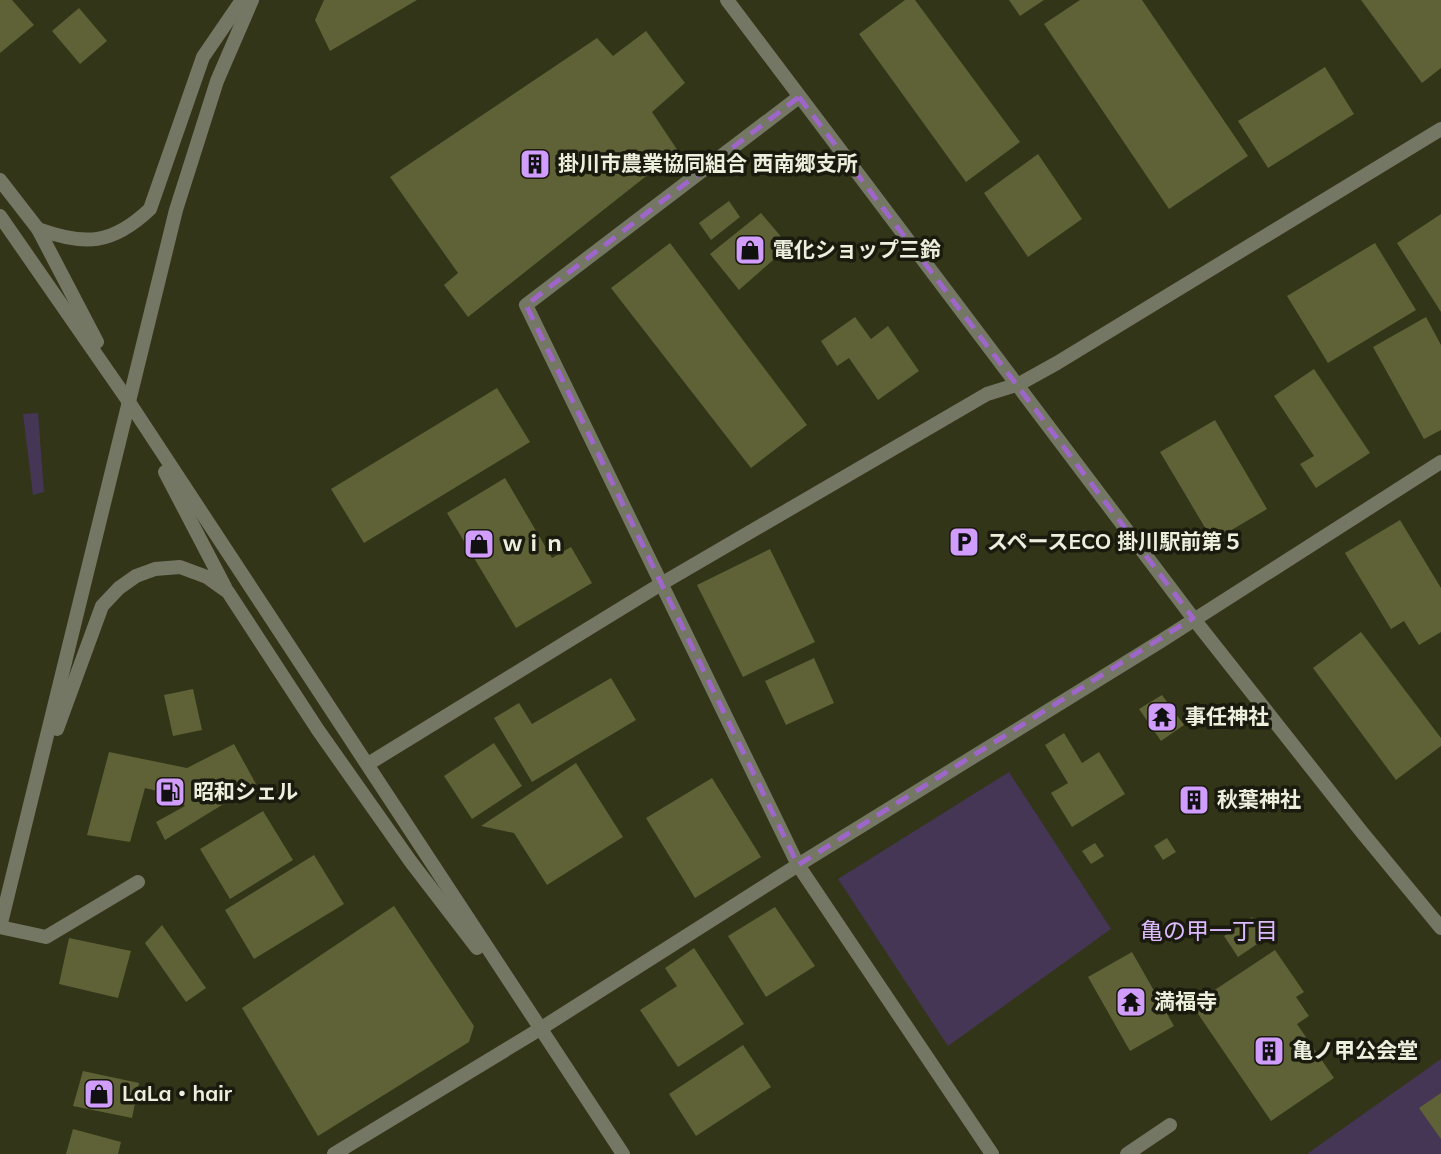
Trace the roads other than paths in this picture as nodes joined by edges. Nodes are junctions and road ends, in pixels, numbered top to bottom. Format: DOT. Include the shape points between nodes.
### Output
graph roads {
  1 [pos="242,0"];
  2 [pos="252,0"];
  3 [pos="727,0"];
  4 [pos="799,97"];
  5 [pos="1441,129"];
  6 [pos="0,180"];
  7 [pos="0,216"];
  8 [pos="38,229"];
  9 [pos="1019,384"];
  10 [pos="129,402"];
  11 [pos="1441,462"];
  12 [pos="661,584"];
  13 [pos="228,592"];
  14 [pos="1193,618"];
  15 [pos="368,764"];
  16 [pos="32,796"];
  17 [pos="798,865"];
  18 [pos="138,882"];
  19 [pos="0,927"];
  20 [pos="1441,928"];
  21 [pos="540,1029"];
  22 [pos="1170,1125"];
  23 [pos="334,1154"];
  24 [pos="622,1154"];
  25 [pos="992,1154"];
  26 [pos="1127,1154"];
  1 -- 8 [label="street" via="203,57 150,209 110,236 85,241"];
  2 -- 10 [label="street" via="216,81 176,210"];
  3 -- 4 [label="street"];
  4 -- 9 [label="street"];
  4 -- 12 [label="street" via="526,305"];
  5 -- 9 [label="street"];
  6 -- 8 [label="street"];
  7 -- 10 [label="street"];
  8 -- 10 [label="street"];
  9 -- 12 [label="street" via="987,394"];
  9 -- 14 [label="street"];
  10 -- 13 [label="street"];
  10 -- 15 [label="street"];
  10 -- 16 [label="street"];
  11 -- 14 [label="street"];
  12 -- 15 [label="street"];
  12 -- 17 [label="street"];
  13 -- 16 [label="street" via="207,576 180,567 136,576 114,593 102,606"];
  13 -- 21 [label="street" via="411,862"];
  14 -- 17 [label="street"];
  14 -- 20 [label="street"];
  15 -- 21 [label="street"];
  16 -- 19 [label="street"];
  17 -- 21 [label="street"];
  17 -- 25 [label="street"];
  18 -- 19 [label="street" via="46,937"];
  21 -- 23 [label="street"];
  21 -- 24 [label="street"];
  22 -- 26 [label="street"];
}
